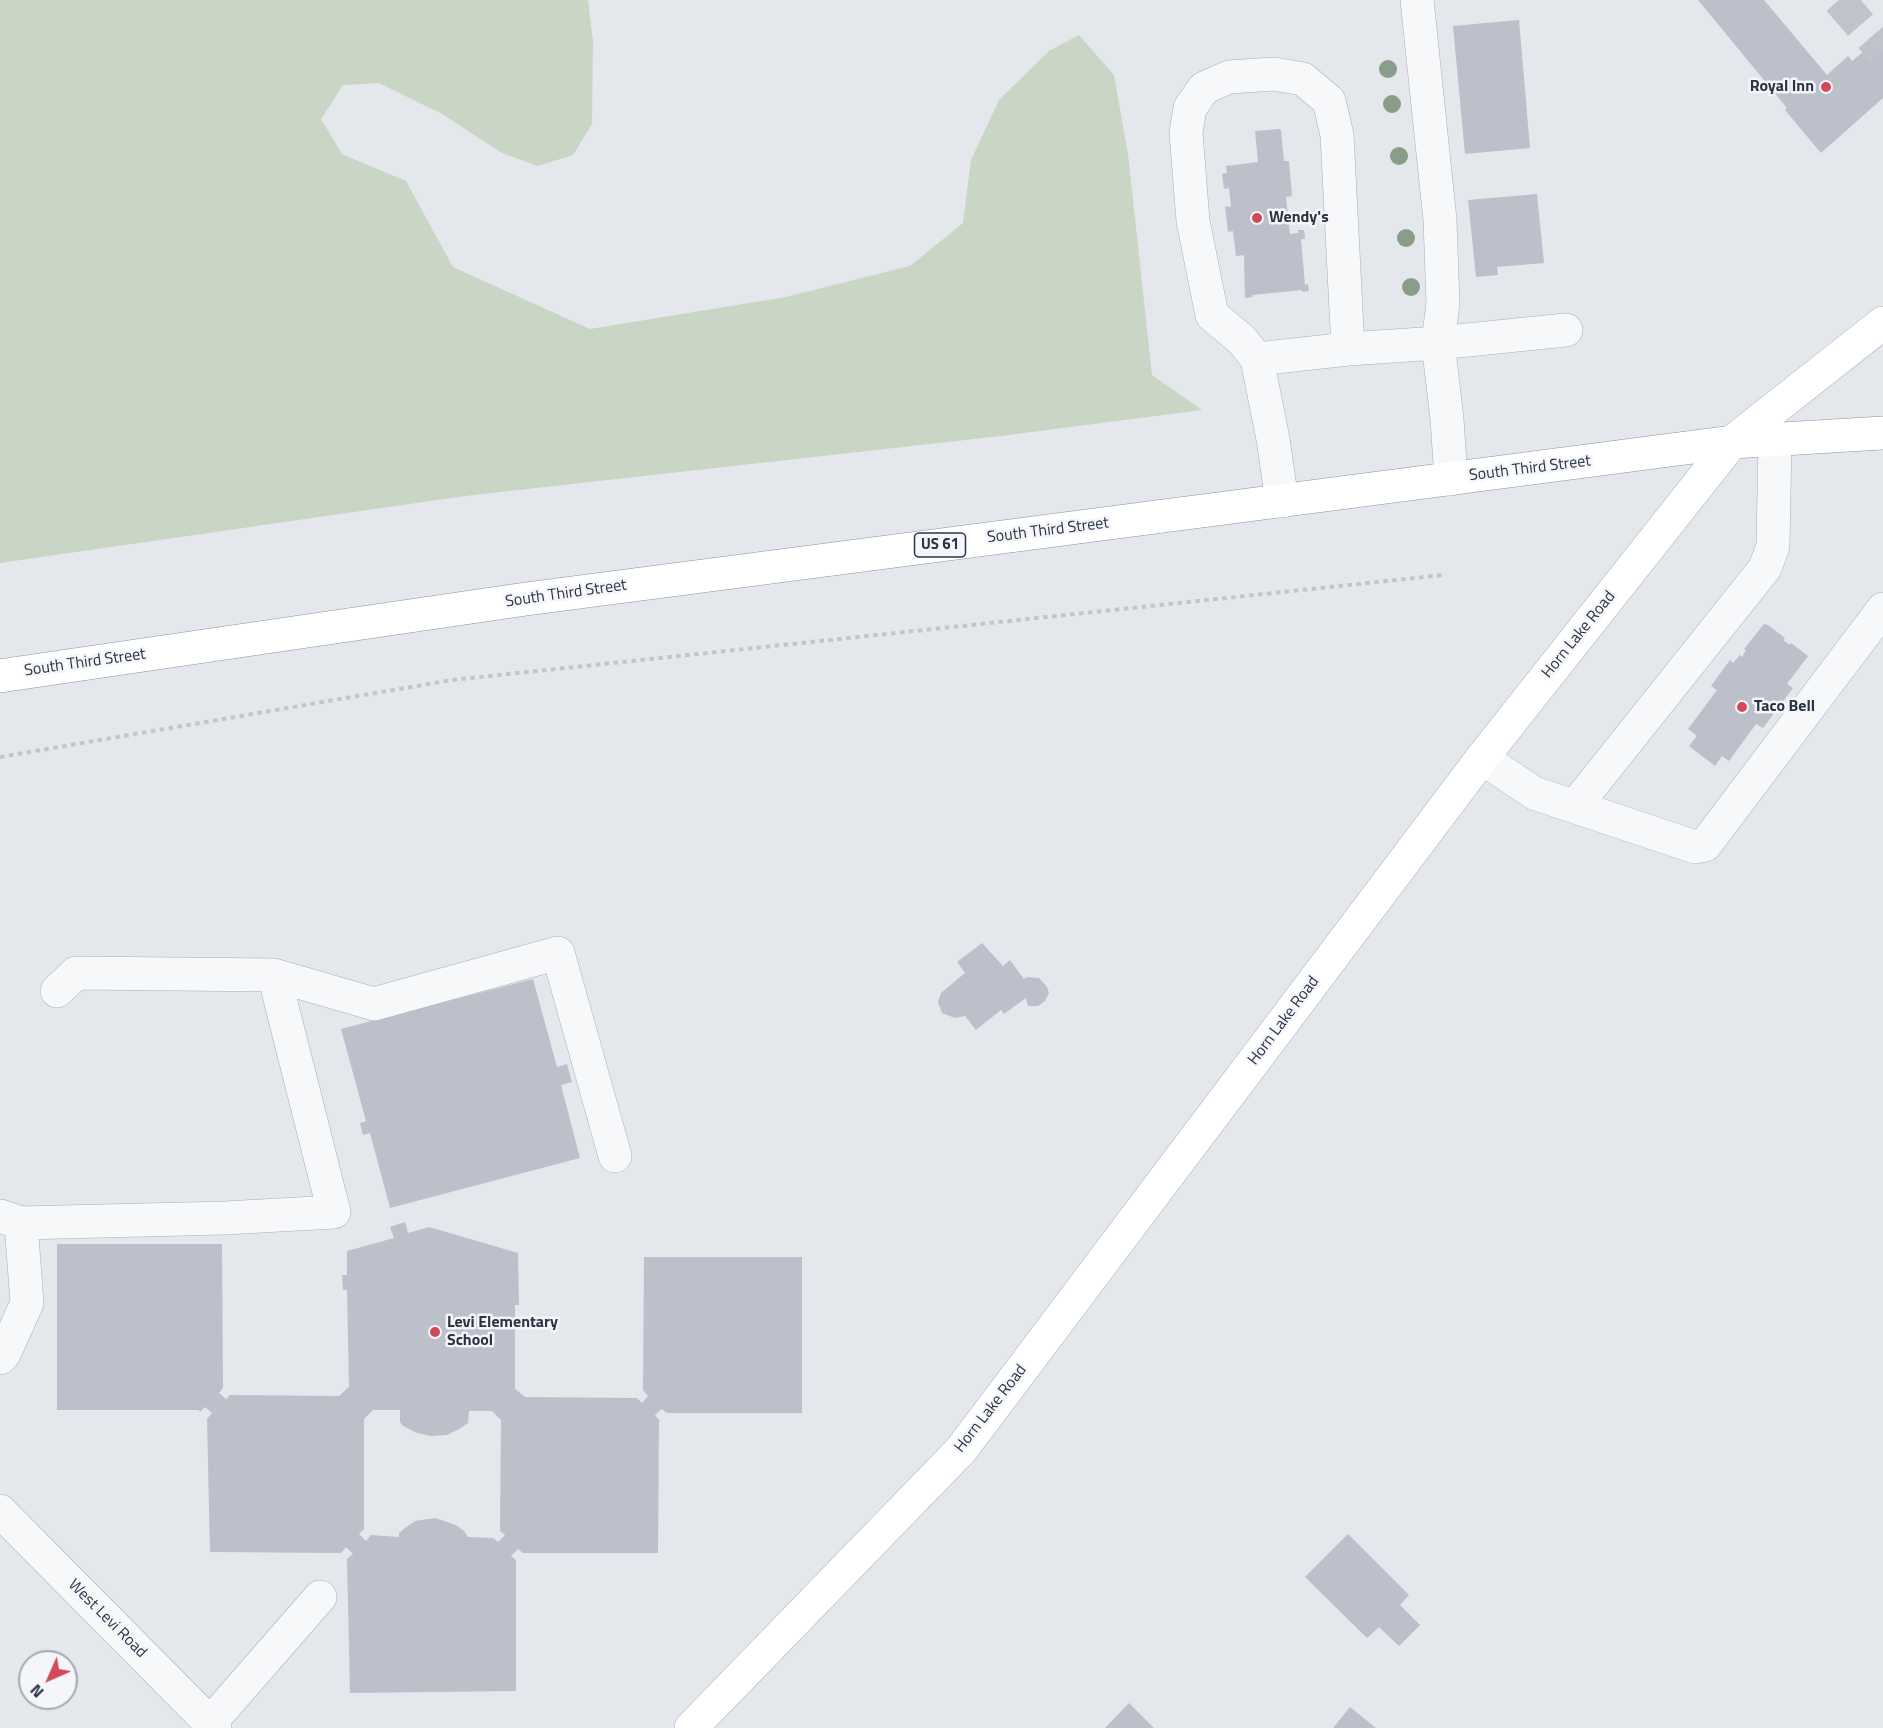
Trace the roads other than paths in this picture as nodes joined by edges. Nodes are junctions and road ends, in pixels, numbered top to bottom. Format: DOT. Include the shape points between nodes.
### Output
graph roads {
  1 [pos="1417,0"];
  2 [pos="1883,322"];
  3 [pos="1566,330"];
  4 [pos="1438,344"];
  5 [pos="1348,348"];
  6 [pos="1257,359"];
  7 [pos="1883,433"];
  8 [pos="1775,440"];
  9 [pos="1732,442"];
  10 [pos="1451,479"];
  11 [pos="1282,501"];
  12 [pos="1883,609"];
  13 [pos="0,676"];
  14 [pos="1482,758"];
  15 [pos="1576,805"];
  16 [pos="274,975"];
  17 [pos="57,991"];
  18 [pos="615,1156"];
  19 [pos="10,1220"];
  20 [pos="0,1358"];
  21 [pos="0,1511"];
  22 [pos="321,1597"];
  23 [pos="212,1725"];
  24 [pos="690,1728"];
  1 -- 4 [label="street" via="1440,220 1443,303"];
  2 -- 9 [label="main road, Horn Lake Road"];
  3 -- 4 [label="street"];
  4 -- 5 [label="street"];
  4 -- 10 [label="street"];
  5 -- 6 [label="street"];
  5 -- 6 [label="street" via="1337,135 1329,101 1303,79 1274,74 1229,77 1204,88 1190,108 1186,133 1194,221 1212,315 1242,340"];
  6 -- 11 [label="street"];
  7 -- 8 [label="main road, South Third Street / US 61"];
  8 -- 9 [label="main road, South Third Street / US 61"];
  8 -- 15 [label="street" via="1773,546 1765,568"];
  9 -- 10 [label="main road, South Third Street / US 61"];
  9 -- 14 [label="main road, Horn Lake Road"];
  10 -- 11 [label="main road, South Third Street / US 61"];
  11 -- 13 [label="main road, South Third Street / US 61" via="538,597"];
  12 -- 15 [label="street" via="1705,845 1695,847"];
  14 -- 15 [label="street" via="1534,793"];
  14 -- 24 [label="main road, Horn Lake Road" via="961,1450"];
  16 -- 17 [label="street" via="76,973"];
  16 -- 18 [label="street" via="374,1004 558,953"];
  16 -- 19 [label="street" via="334,1212 225,1218"];
  19 -- 20 [label="street" via="27,1303"];
  21 -- 23 [label="street, West Levi Road"];
  22 -- 23 [label="street"];
}
